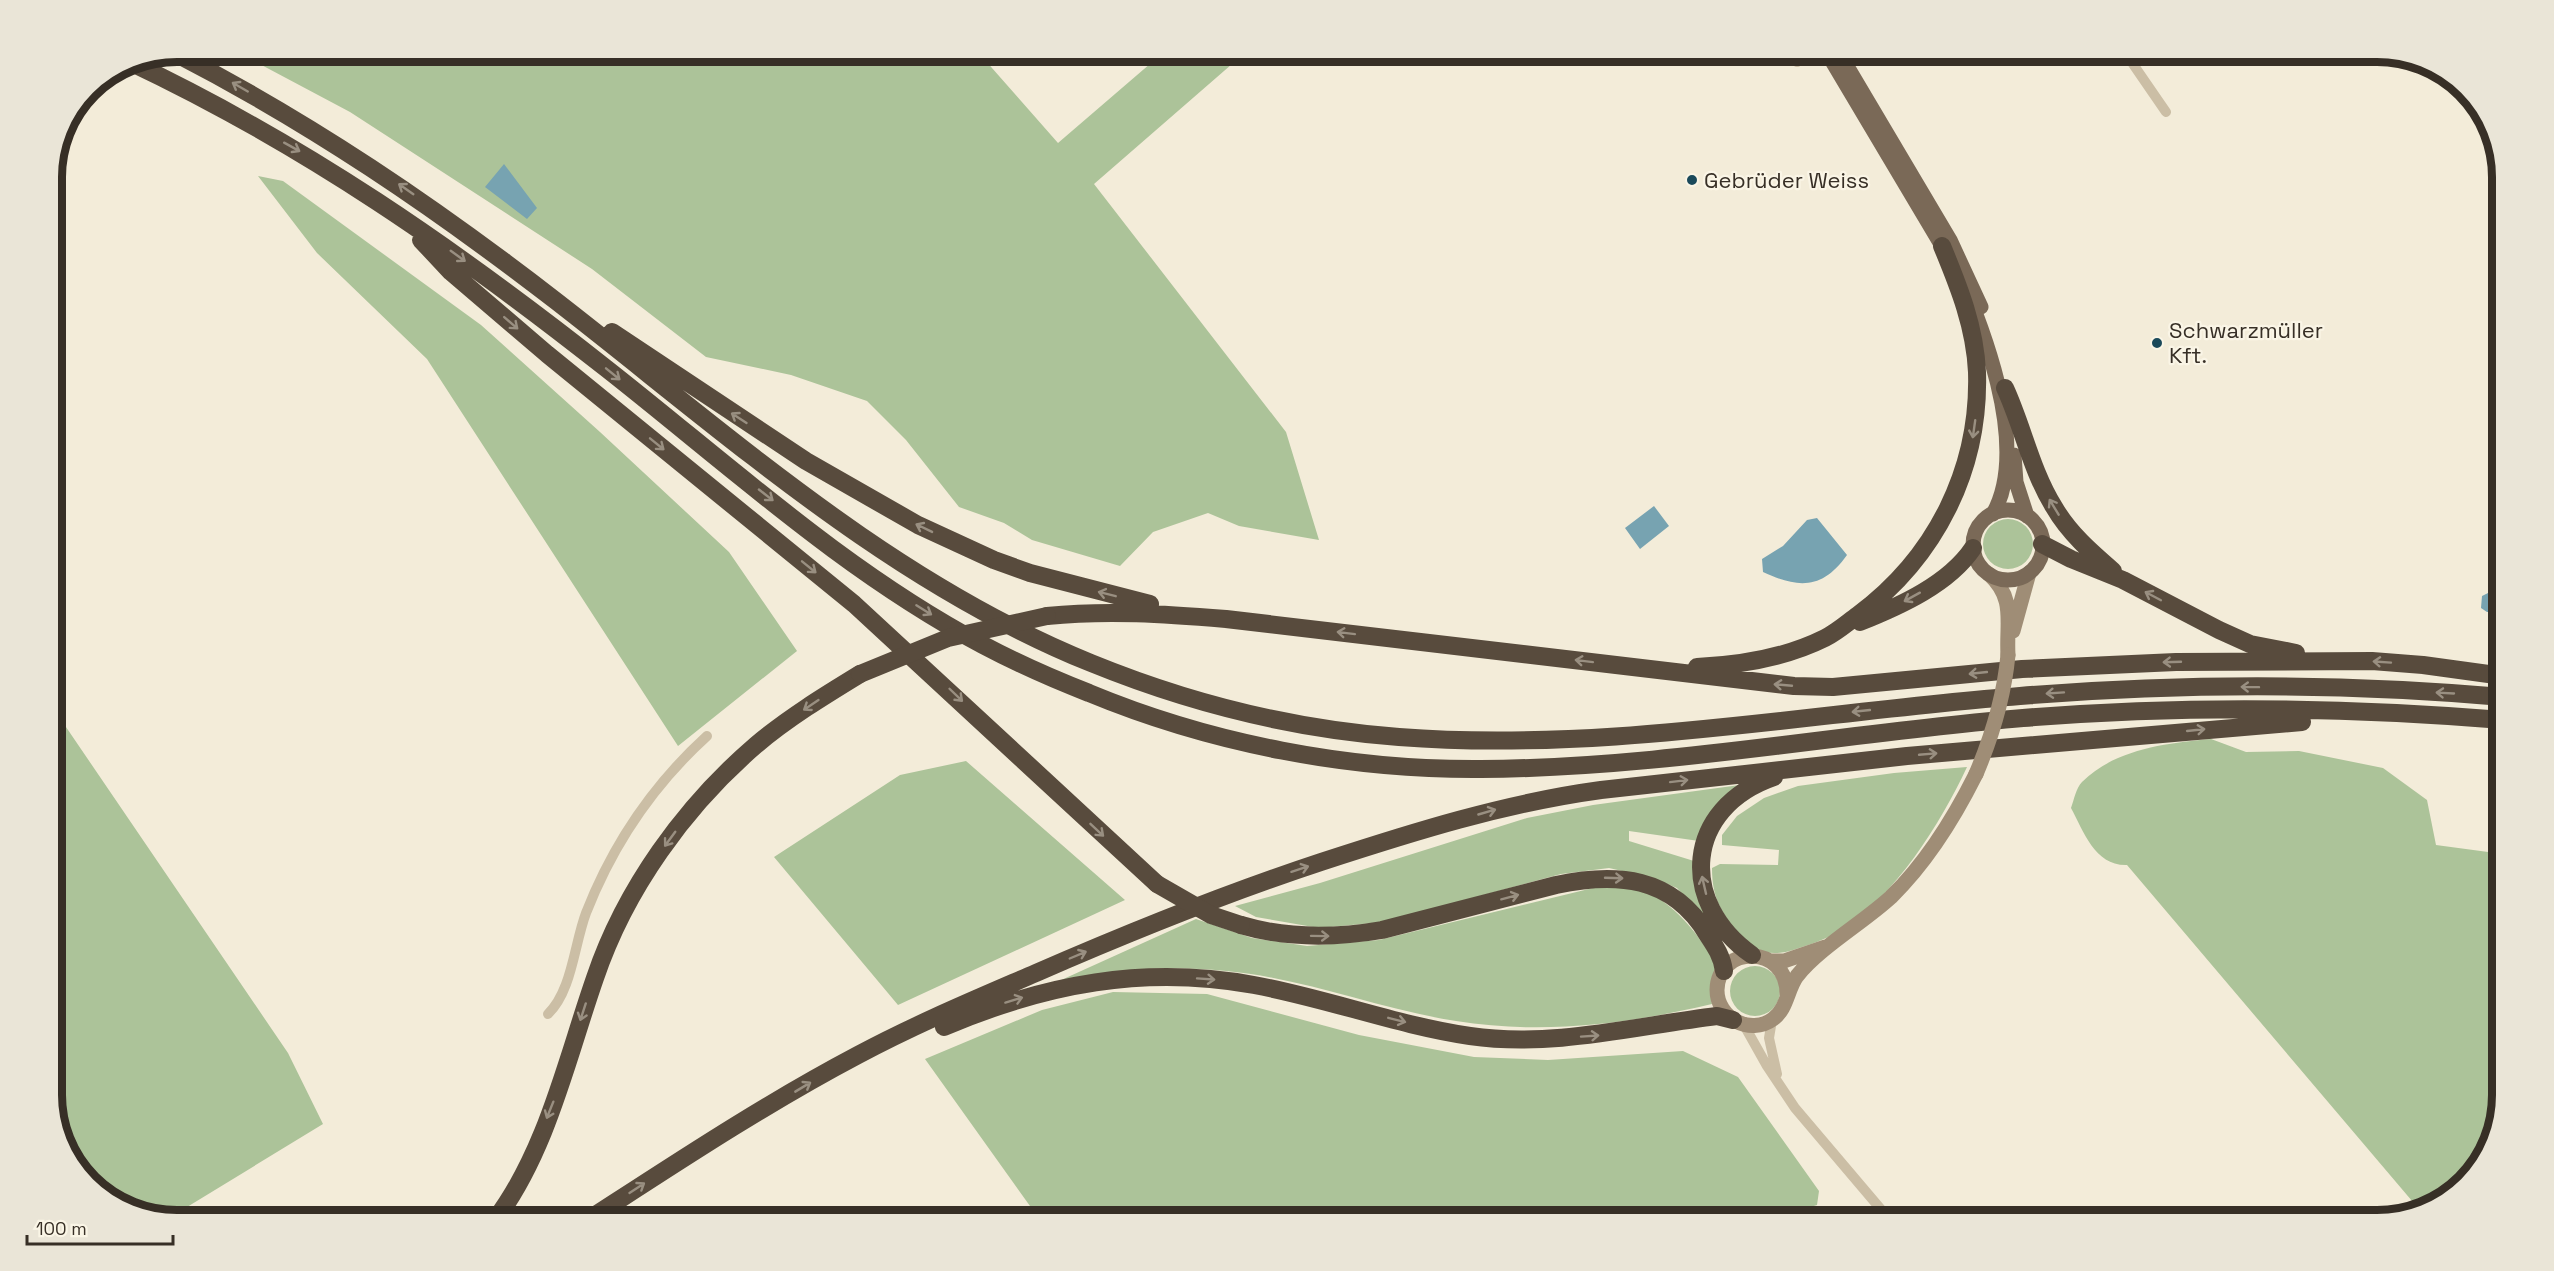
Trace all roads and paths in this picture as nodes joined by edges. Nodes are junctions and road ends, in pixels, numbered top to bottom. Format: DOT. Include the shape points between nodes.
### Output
graph roads {
  1 [pos="191,62"];
  2 [pos="1833,62"];
  3 [pos="1844,62"];
  4 [pos="2132,62"];
  5 [pos="140,67"];
  6 [pos="2166,112"];
  7 [pos="393,210"];
  8 [pos="1942,246"];
  9 [pos="554,300"];
  10 [pos="2005,388"];
  11 [pos="1993,513"];
  12 [pos="2027,516"];
  13 [pos="2042,544"];
  14 [pos="1973,548"];
  15 [pos="2029,573"];
  16 [pos="1989,574"];
  17 [pos="2123,580"];
  18 [pos="1226,619"];
  19 [pos="1833,633"];
  20 [pos="2008,655"];
  21 [pos="2336,660"];
  22 [pos="1642,669"];
  23 [pos="2492,674"];
  24 [pos="2492,696"];
  25 [pos="2347,712"];
  26 [pos="2492,719"];
  27 [pos="707,736"];
  28 [pos="1807,766"];
  29 [pos="1833,944"];
  30 [pos="1752,956"];
  31 [pos="1771,961"];
  32 [pos="1724,971"];
  33 [pos="1787,995"];
  34 [pos="548,1014"];
  35 [pos="1772,1020"];
  36 [pos="1739,1022"];
  37 [pos="860,1054"];
  38 [pos="1780,1085"];
  39 [pos="501,1210"];
  40 [pos="603,1210"];
  41 [pos="1881,1210"];
  9 -- 1 [label="highway, one-way" via="383,173"];
  2 -- 8 [label="main road"];
  3 -- 10 [label="main road" via="1963,264 1986,320"];
  4 -- 6 [label="street"];
  5 -- 7 [label="highway, one-way" via="313,159"];
  7 -- 25 [label="highway, one-way" via="607,368 816,535 924,610 982,644 1094,696 1208,733 1341,761 1479,769 1628,761 2029,718 2170,710"];
  7 -- 32 [label="highway, one-way, bridge" via="451,272 863,612 1158,884 1201,910 1241,925 1287,935 1353,935 1580,879 1619,877 1656,887 1691,911 1723,959"];
  8 -- 11 [label="main road" via="1966,290 1998,387 2007,456 2000,501"];
  8 -- 19 [label="highway, one-way" via="1963,297 1974,344 1975,419 1968,456 1947,509 1918,558 1882,596"];
  18 -- 9 [label="highway, one-way" via="1121,598 1030,573 918,525 806,461 621,337"];
  24 -- 9 [label="highway, one-way" via="2331,688 2131,688 1663,731 1520,740 1401,737 1300,725 1212,704 1133,679 994,618 926,578 832,514"];
  10 -- 12 [label="main road" via="2016,482"];
  17 -- 10 [label="highway, one-way" via="2075,536 2054,508"];
  11 -- 12 [label="main road" via="2010,510"];
  11 -- 14 [label="main road" via="1975,531"];
  12 -- 13 [label="main road" via="2038,528"];
  13 -- 15 [label="main road" via="2041,555"];
  13 -- 17 [label="highway"];
  14 -- 16 [label="main road" via="1975,558"];
  14 -- 19 [label="highway, one-way" via="1961,566 1879,614"];
  15 -- 16 [label="main road" via="2009,580"];
  15 -- 20 [label="street"];
  16 -- 20 [label="street" via="2002,586 2007,605"];
  21 -- 17 [label="highway, one-way" via="2250,644"];
  22 -- 18 [label="highway, one-way"];
  18 -- 39 [label="highway, one-way, bridge" via="1136,612 1047,616 948,638 860,674 812,703 756,745 705,794 628,904 596,974 537,1144"];
  19 -- 22 [label="highway" via="1774,657 1739,664"];
  20 -- 29 [label="street, bridge" via="1996,723 1957,812 1891,897"];
  21 -- 22 [label="highway, one-way" via="2097,665 1833,687"];
  23 -- 21 [label="highway, one-way" via="2423,665"];
  25 -- 26 [label="highway"];
  28 -- 25 [label="highway, one-way" via="2305,722"];
  27 -- 34 [label="street" via="665,777 618,843 585,916 562,997"];
  30 -- 28 [label="highway, one-way" via="1729,937 1704,889 1701,867 1705,837 1729,800 1756,783"];
  37 -- 28 [label="highway, one-way" via="1184,910 1391,839 1553,796"];
  29 -- 31 [label="street" via="1784,962"];
  29 -- 33 [label="street" via="1797,976"];
  30 -- 31 [label="street"];
  30 -- 32 [label="street" via="1737,959"];
  31 -- 33 [label="street" via="1784,974"];
  32 -- 36 [label="street" via="1718,982 1718,998 1726,1013"];
  33 -- 35 [label="street" via="1784,1007"];
  35 -- 36 [label="street" via="1759,1025"];
  35 -- 38 [label="street" via="1768,1038"];
  37 -- 36 [label="highway, one-way" via="1043,991 1140,977 1254,985 1470,1036 1515,1039 1604,1035 1717,1016"];
  36 -- 38 [label="street"];
  40 -- 37 [label="highway, one-way"];
  38 -- 41 [label="street" via="1827,1148"];
}
